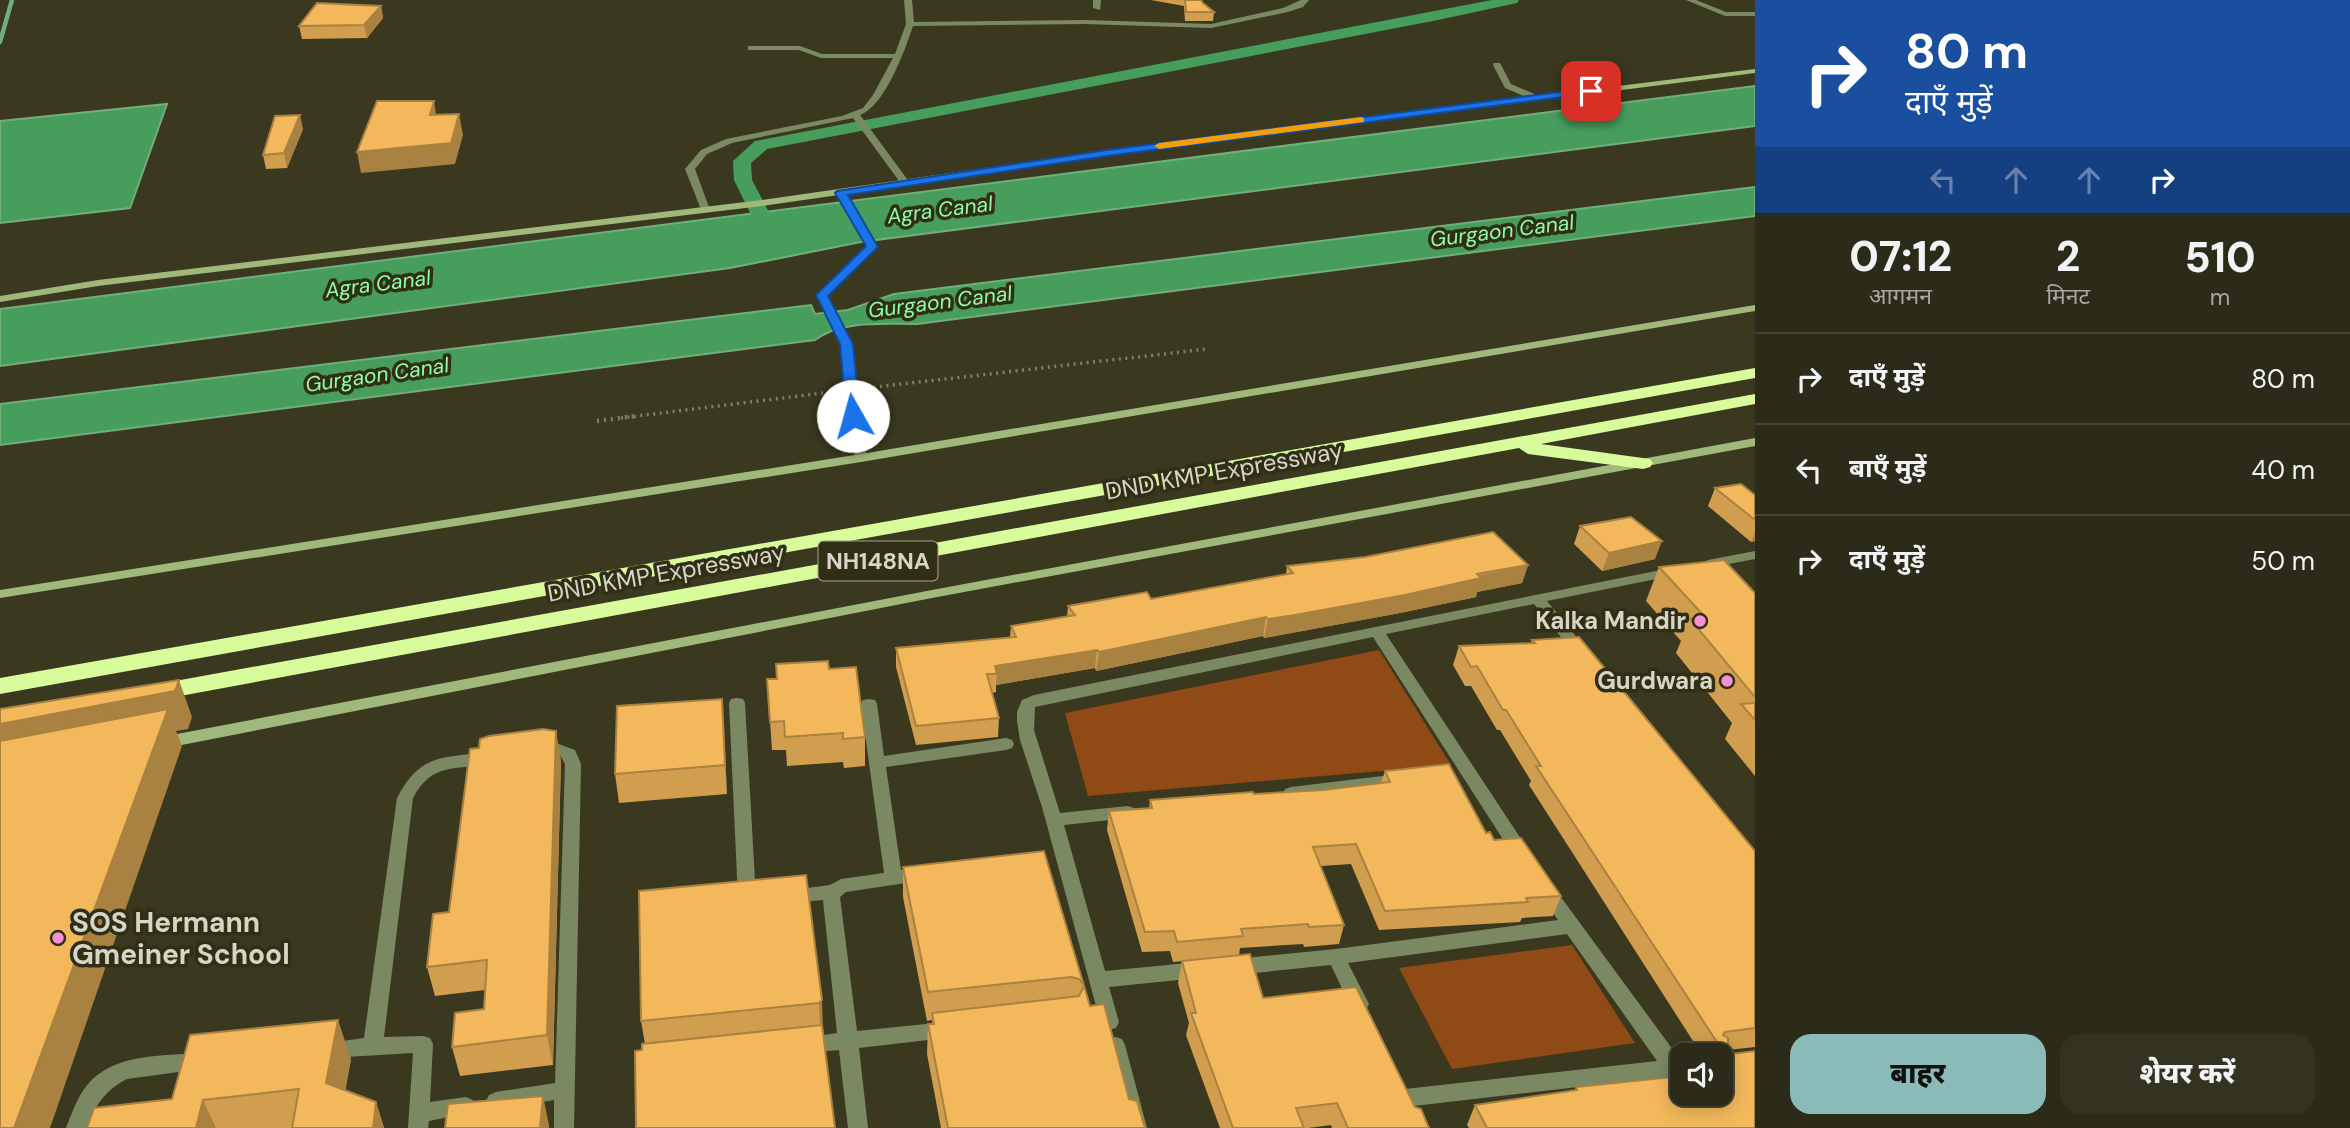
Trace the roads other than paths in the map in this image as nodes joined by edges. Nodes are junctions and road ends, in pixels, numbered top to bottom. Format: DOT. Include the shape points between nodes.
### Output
graph roads {
  1 [pos="908,0"];
  2 [pos="1305,0"];
  3 [pos="1690,0"];
  4 [pos="1213,14"];
  5 [pos="1755,15"];
  6 [pos="1226,23"];
  7 [pos="909,24"];
  8 [pos="751,48"];
  9 [pos="898,56"];
  10 [pos="1497,65"];
  11 [pos="1755,71"];
  12 [pos="1536,98"];
  13 [pos="859,118"];
  14 [pos="905,183"];
  15 [pos="841,193"];
  16 [pos="705,210"];
  17 [pos="0,299"];
  18 [pos="1755,309"];
  19 [pos="1755,373"];
  20 [pos="1755,399"];
  21 [pos="1755,442"];
  22 [pos="1508,445"];
  23 [pos="861,458"];
  24 [pos="1643,463"];
  25 [pos="1755,555"];
  26 [pos="0,594"];
  27 [pos="1538,600"];
  28 [pos="1376,630"];
  29 [pos="1590,664"];
  30 [pos="0,686"];
  31 [pos="134,696"];
  32 [pos="737,703"];
  33 [pos="869,704"];
  34 [pos="151,744"];
  35 [pos="1006,744"];
  36 [pos="877,763"];
  37 [pos="1412,779"];
  38 [pos="1274,795"];
  39 [pos="1150,809"];
  40 [pos="1054,820"];
  41 [pos="932,873"];
  42 [pos="893,876"];
  43 [pos="833,892"];
  44 [pos="1571,926"];
  45 [pos="1336,957"];
  46 [pos="1097,980"];
  47 [pos="1371,1027"];
  48 [pos="958,1028"];
  49 [pos="849,1040"];
  50 [pos="373,1046"];
  51 [pos="782,1047"];
  52 [pos="306,1052"];
  53 [pos="1670,1057"];
  54 [pos="226,1060"];
  55 [pos="1670,1069"];
  56 [pos="1394,1074"];
  57 [pos="564,1090"];
  58 [pos="1405,1098"];
  59 [pos="1415,1118"];
  60 [pos="418,1121"];
  61 [pos="76,1128"];
  62 [pos="564,1128"];
  63 [pos="858,1128"];
  64 [pos="1137,1128"];
  1 -- 7 [label="street"];
  2 -- 6 [label="street" via="1285,10"];
  3 -- 5 [label="street" via="1726,14"];
  4 -- 6 [label="street"];
  6 -- 7 [label="street" via="1199,27 1085,22"];
  7 -- 9 [label="street"];
  8 -- 9 [label="street" via="800,48 821,56"];
  9 -- 13 [label="street"];
  10 -- 12 [label="street" via="1510,88"];
  11 -- 12 [label="street"];
  12 -- 14 [label="street"];
  13 -- 14 [label="street"];
  13 -- 16 [label="street" via="729,141 704,152 690,169"];
  14 -- 15 [label="street"];
  15 -- 16 [label="street"];
  15 -- 23 [label="street" via="872,247 822,295 846,344"];
  16 -- 17 [label="street" via="98,283"];
  18 -- 23 [label="street"];
  19 -- 30 [label="highway, DND KMP Expressway / NH148NA"];
  20 -- 22 [label="highway, DND KMP Expressway / NH148NA"];
  21 -- 24 [label="street"];
  22 -- 24 [label="highway"];
  22 -- 31 [label="highway, DND KMP Expressway / NH148NA"];
  23 -- 26 [label="street"];
  24 -- 34 [label="street"];
  25 -- 27 [label="street"];
  27 -- 28 [label="street"];
  27 -- 29 [label="street"];
  28 -- 40 [label="street" via="1034,700 1026,707 1024,719"];
  28 -- 44 [label="street" via="1460,773"];
  32 -- 43 [label="street" via="753,900"];
  33 -- 36 [label="street"];
  35 -- 36 [label="street"];
  36 -- 42 [label="street"];
  37 -- 38 [label="street"];
  39 -- 40 [label="street"];
  40 -- 46 [label="street"];
  41 -- 42 [label="street"];
  42 -- 43 [label="street" via="841,886"];
  43 -- 49 [label="street"];
  44 -- 45 [label="street"];
  44 -- 53 [label="street"];
  45 -- 46 [label="street"];
  45 -- 47 [label="street"];
  46 -- 64 [label="street"];
  48 -- 49 [label="street"];
  49 -- 51 [label="street"];
  49 -- 63 [label="street"];
  50 -- 52 [label="street"];
  50 -- 57 [label="street" via="405,798 412,782 433,766 558,748 572,757"];
  50 -- 60 [label="street" via="423,1044"];
  54 -- 61 [label="street" via="132,1069 110,1076 96,1086"];
  55 -- 58 [label="street"];
  56 -- 58 [label="street"];
  57 -- 60 [label="street"];
  57 -- 62 [label="street"];
  58 -- 59 [label="street"];
}
